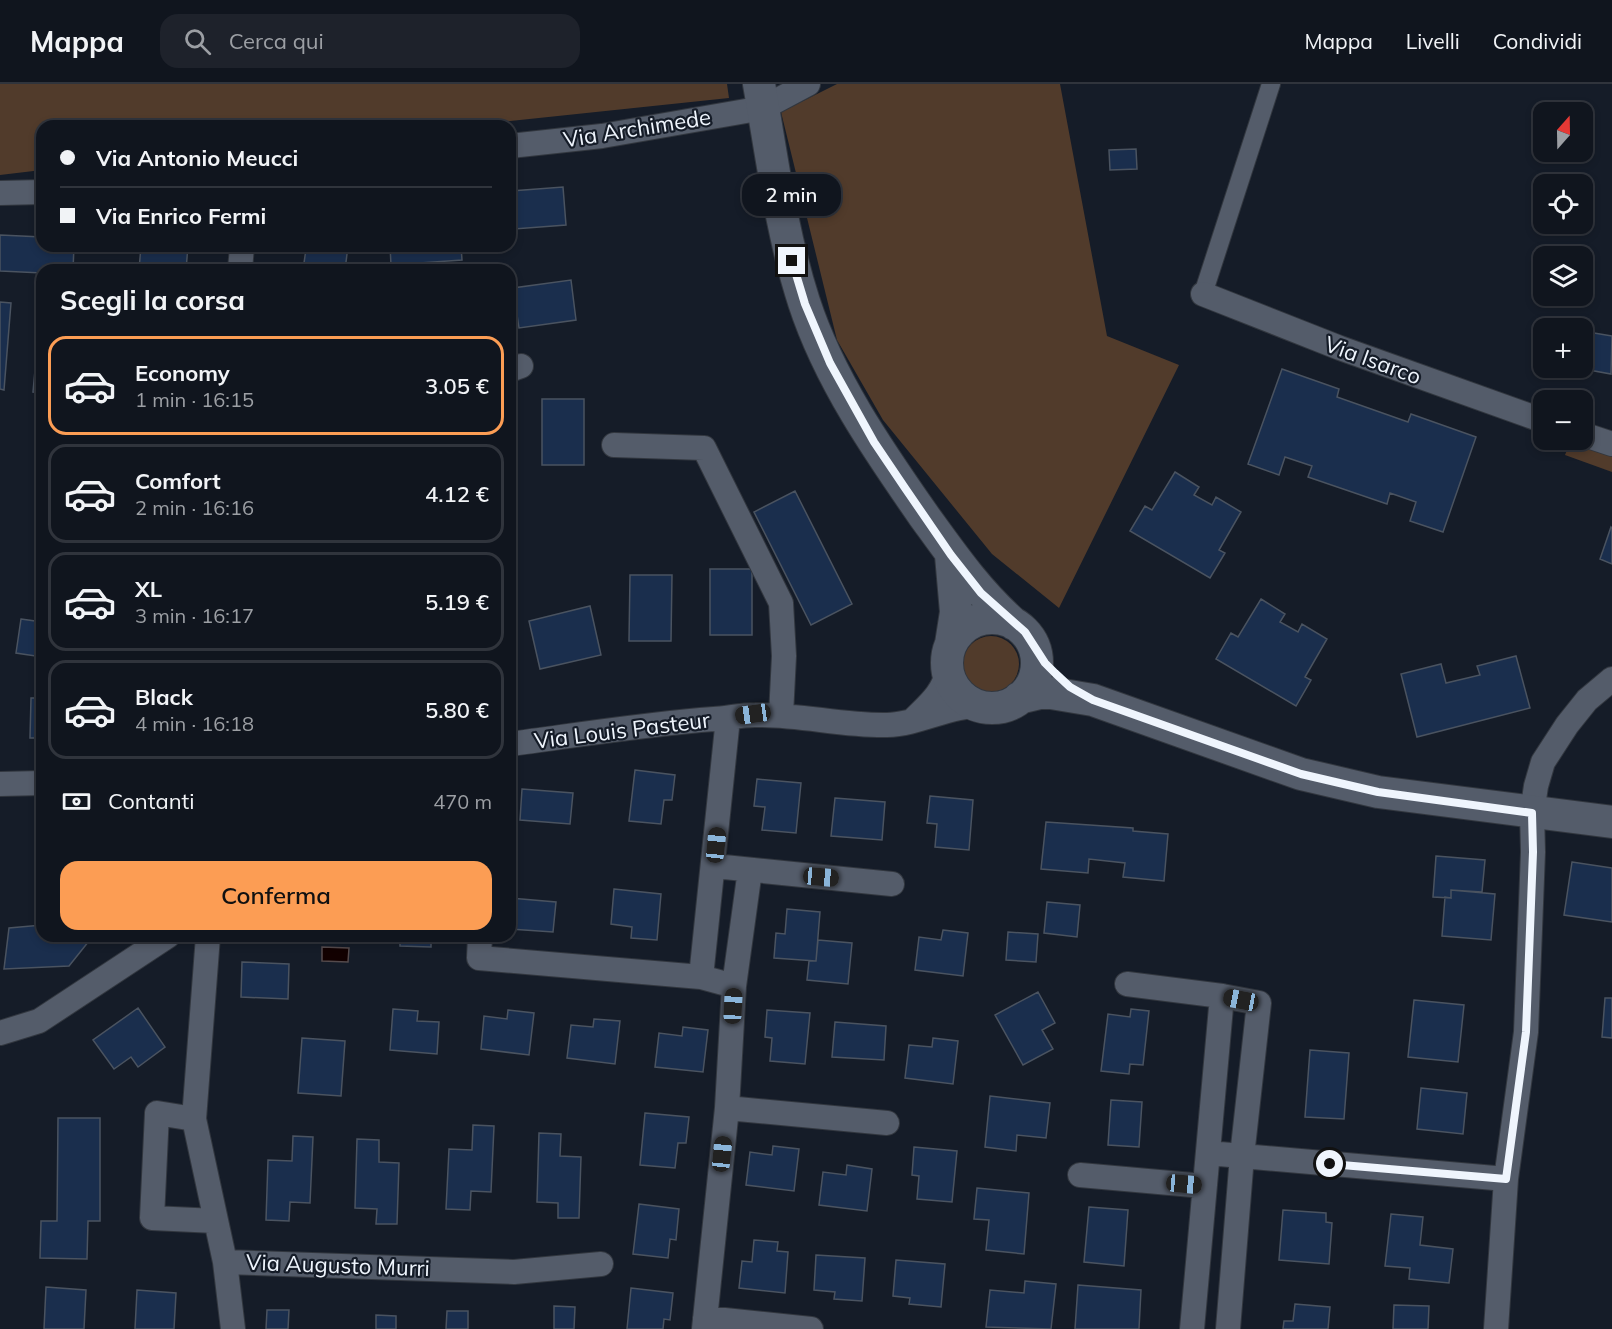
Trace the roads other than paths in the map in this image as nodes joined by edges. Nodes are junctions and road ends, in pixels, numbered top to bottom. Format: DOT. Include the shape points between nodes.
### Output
graph roads {
  1 [pos="808,84"];
  2 [pos="1271,84"];
  3 [pos="761,96"];
  4 [pos="516,146"];
  5 [pos="36,192"];
  6 [pos="0,193"];
  7 [pos="1203,294"];
  8 [pos="1533,417"];
  9 [pos="1593,438"];
  10 [pos="1612,444"];
  11 [pos="614,445"];
  12 [pos="951,555"];
  13 [pos="1014,624"];
  14 [pos="1034,648"];
  15 [pos="950,657"];
  16 [pos="1612,680"];
  17 [pos="1019,698"];
  18 [pos="1093,700"];
  19 [pos="985,706"];
  20 [pos="781,715"];
  21 [pos="728,718"];
  22 [pos="912,721"];
  23 [pos="516,743"];
  24 [pos="36,783"];
  25 [pos="0,784"];
  26 [pos="1532,813"];
  27 [pos="1612,822"];
  28 [pos="714,866"];
  29 [pos="750,870"];
  30 [pos="892,884"];
  31 [pos="159,942"];
  32 [pos="208,942"];
  33 [pos="480,942"];
  34 [pos="701,976"];
  35 [pos="1127,984"];
  36 [pos="734,986"];
  37 [pos="1222,996"];
  38 [pos="0,1033"];
  39 [pos="727,1108"];
  40 [pos="194,1119"];
  41 [pos="887,1122"];
  42 [pos="1208,1153"];
  43 [pos="1242,1156"];
  44 [pos="1080,1175"];
  45 [pos="1506,1179"];
  46 [pos="1204,1186"];
  47 [pos="216,1221"];
  48 [pos="225,1262"];
  49 [pos="601,1264"];
  50 [pos="704,1324"];
  51 [pos="233,1329"];
  52 [pos="811,1329"];
  53 [pos="1192,1329"];
  54 [pos="1228,1329"];
  55 [pos="1496,1329"];
  1 -- 3 [label="street, Via Archimede"];
  2 -- 7 [label="street"];
  3 -- 4 [label="street, Via Archimede" via="602,136"];
  3 -- 12 [label="street" via="789,248 817,336 874,442"];
  5 -- 6 [label="street"];
  7 -- 8 [label="street, Via Isarco"];
  9 -- 10 [label="street"];
  11 -- 20 [label="street" via="704,448 781,603"];
  12 -- 13 [label="street"];
  12 -- 15 [label="street" via="956,612"];
  13 -- 14 [label="street"];
  13 -- 15 [label="street" via="998,618 980,619 964,628"];
  14 -- 17 [label="street" via="1035,673 1030,687"];
  14 -- 18 [label="street" via="1070,687"];
  15 -- 19 [label="street" via="953,684 972,703"];
  15 -- 22 [label="street" via="945,683 936,699"];
  16 -- 26 [label="street" via="1587,700 1543,762"];
  17 -- 18 [label="street" via="1051,693"];
  17 -- 19 [label="street" via="1001,706"];
  18 -- 26 [label="street" via="1301,774 1378,792"];
  19 -- 22 [label="street, Via Louis Pasteur" via="965,706"];
  20 -- 21 [label="street, Via Louis Pasteur"];
  20 -- 22 [label="street, Via Louis Pasteur" via="849,724"];
  21 -- 23 [label="street, Via Louis Pasteur"];
  21 -- 28 [label="street"];
  24 -- 25 [label="street"];
  26 -- 27 [label="street"];
  26 -- 45 [label="street" via="1526,1032"];
  28 -- 29 [label="street"];
  28 -- 34 [label="street"];
  29 -- 30 [label="street"];
  29 -- 36 [label="street"];
  31 -- 38 [label="street" via="39,1021"];
  32 -- 40 [label="street, Via Augusto Murri"];
  33 -- 34 [label="street" via="479,958"];
  34 -- 36 [label="street"];
  35 -- 37 [label="street"];
  36 -- 39 [label="street"];
  37 -- 42 [label="street"];
  37 -- 43 [label="street" via="1259,1003"];
  39 -- 41 [label="street"];
  39 -- 50 [label="street"];
  40 -- 47 [label="street, Via Augusto Murri"];
  40 -- 47 [label="street" via="156,1113 152,1218"];
  42 -- 43 [label="street"];
  42 -- 46 [label="street"];
  43 -- 45 [label="street"];
  43 -- 54 [label="street"];
  44 -- 46 [label="street"];
  45 -- 55 [label="street"];
  46 -- 53 [label="street"];
  47 -- 48 [label="street, Via Augusto Murri"];
  48 -- 49 [label="street, Via Augusto Murri" via="514,1272"];
  48 -- 51 [label="street"];
  50 -- 52 [label="street"];
}
